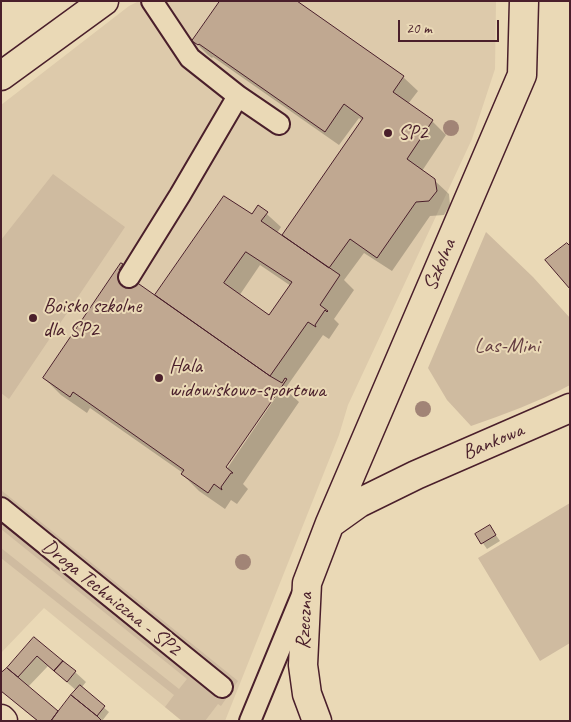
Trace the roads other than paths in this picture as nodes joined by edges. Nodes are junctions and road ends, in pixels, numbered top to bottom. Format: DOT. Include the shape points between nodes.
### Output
graph roads {
  1 [pos="104,1"];
  2 [pos="152,1"];
  3 [pos="524,1"];
  4 [pos="1,76"];
  5 [pos="238,96"];
  6 [pos="279,124"];
  7 [pos="129,277"];
  8 [pos="570,408"];
  9 [pos="371,427"];
  10 [pos="416,475"];
  11 [pos="1,508"];
  12 [pos="330,524"];
  13 [pos="307,583"];
  14 [pos="222,687"];
  15 [pos="250,721"];
  16 [pos="317,721"];
  1 -- 4 [label="street"];
  2 -- 5 [label="lane" via="190,58"];
  3 -- 9 [label="street, Szkolna" via="522,75"];
  5 -- 6 [label="lane"];
  5 -- 7 [label="lane"];
  8 -- 10 [label="street, Bankowa"];
  9 -- 10 [label="street, Bankowa" via="368,442 374,468 394,479"];
  9 -- 12 [label="street, Szkolna"];
  10 -- 12 [label="street, Bankowa" via="359,503"];
  11 -- 14 [label="lane, Droga Techniczna - SP2"];
  12 -- 13 [label="street, Rzeczna"];
  13 -- 15 [label="lane"];
  13 -- 16 [label="street, Rzeczna" via="302,665"];
}
